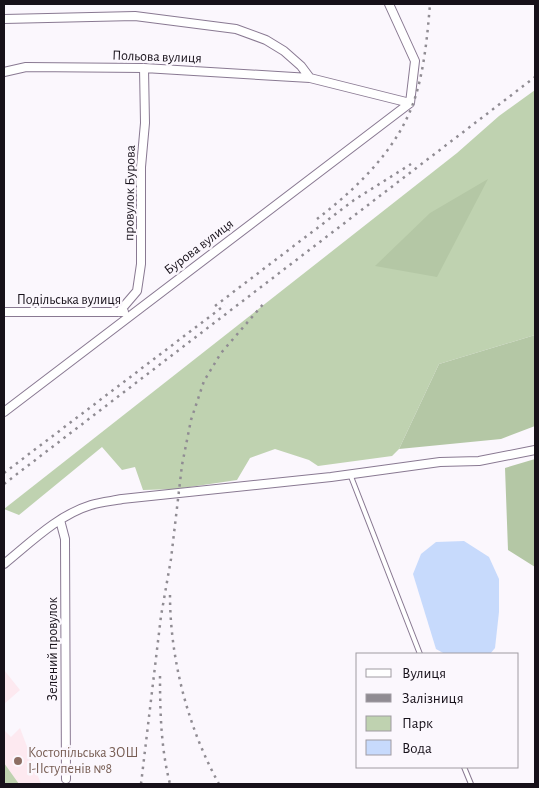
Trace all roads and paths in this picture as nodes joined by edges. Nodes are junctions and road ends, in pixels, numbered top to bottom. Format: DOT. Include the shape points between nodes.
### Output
graph roads {
  1 [pos="389,4"];
  2 [pos="4,19"];
  3 [pos="144,68"];
  4 [pos="4,72"];
  5 [pos="310,78"];
  6 [pos="410,103"];
  7 [pos="4,312"];
  8 [pos="119,312"];
  9 [pos="135,312"];
  10 [pos="4,412"];
  11 [pos="535,450"];
  12 [pos="350,474"];
  13 [pos="60,520"];
  14 [pos="4,564"];
  15 [pos="420,653"];
  16 [pos="464,768"];
  17 [pos="66,779"];
  18 [pos="471,784"];
  1 -- 6 [label="street" via="415,61"];
  2 -- 5 [label="street" via="135,16 236,29 284,51"];
  3 -- 4 [label="street, Польова вулиця" via="26,67"];
  3 -- 5 [label="street, Польова вулиця"];
  3 -- 8 [label="street, провулок Бурова" via="146,123 141,167 141,264 137,291"];
  5 -- 6 [label="street, Польова вулиця"];
  6 -- 9 [label="street, Бурова вулиця"];
  7 -- 8 [label="street, Подільська вулиця"];
  8 -- 9 [label="street, Подільська вулиця"];
  9 -- 10 [label="street, Бурова вулиця"];
  11 -- 12 [label="street" via="479,460"];
  12 -- 13 [label="street" via="122,499 92,505"];
  12 -- 15 [label="lane"];
  13 -- 14 [label="street"];
  13 -- 17 [label="street, Зелений провулок" via="65,540"];
  16 -- 18 [label="lane"];
}
